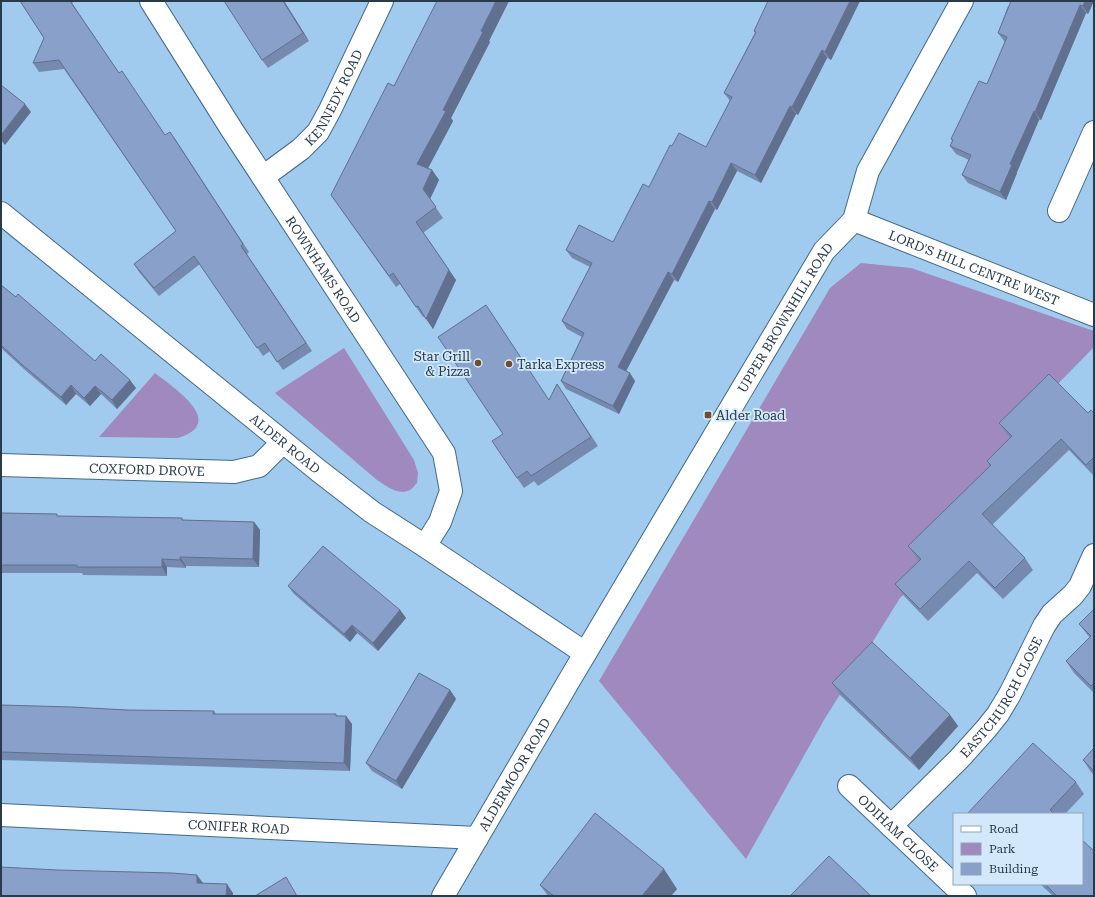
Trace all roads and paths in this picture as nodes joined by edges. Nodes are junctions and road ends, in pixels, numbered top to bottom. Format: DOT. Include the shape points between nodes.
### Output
graph roads {
  1 [pos="151,1"];
  2 [pos="382,1"];
  3 [pos="962,1"];
  4 [pos="1094,132"];
  5 [pos="263,177"];
  6 [pos="1059,211"];
  7 [pos="1,213"];
  8 [pos="854,220"];
  9 [pos="1094,315"];
  10 [pos="283,442"];
  11 [pos="1,465"];
  12 [pos="425,546"];
  13 [pos="1094,555"];
  14 [pos="585,653"];
  15 [pos="849,786"];
  16 [pos="1,815"];
  17 [pos="891,826"];
  18 [pos="476,838"];
  19 [pos="953,885"];
  20 [pos="953,885"];
  21 [pos="443,896"];
  22 [pos="965,896"];
  1 -- 5 [label="street, ROWNHAMS ROAD"];
  2 -- 5 [label="street, KENNEDY ROAD" via="318,132"];
  3 -- 8 [label="street, UPPER BROWNHILL ROAD" via="868,171"];
  4 -- 6 [label="street"];
  5 -- 12 [label="street, ROWNHAMS ROAD" via="444,453 450,491 440,522"];
  7 -- 10 [label="street, ALDER ROAD"];
  8 -- 9 [label="street, LORD'S HILL CENTRE WEST"];
  8 -- 14 [label="street, UPPER BROWNHILL ROAD" via="824,251"];
  10 -- 11 [label="street, COXFORD DROVE" via="259,466 234,472"];
  10 -- 12 [label="street, ALDER ROAD" via="372,512"];
  12 -- 14 [label="street, ALDER ROAD"];
  13 -- 17 [label="street, EASTCHURCH CLOSE" via="1080,586 1052,614 1044,626 1010,694 990,724 959,759"];
  14 -- 18 [label="street, ALDERMOOR ROAD"];
  15 -- 17 [label="street, ODIHAM CLOSE"];
  16 -- 18 [label="street, CONIFER ROAD"];
  17 -- 20 [label="street, ODIHAM CLOSE"];
  18 -- 21 [label="street, ALDERMOOR ROAD"];
  19 -- 22 [label="street, ODIHAM CLOSE"];
}
